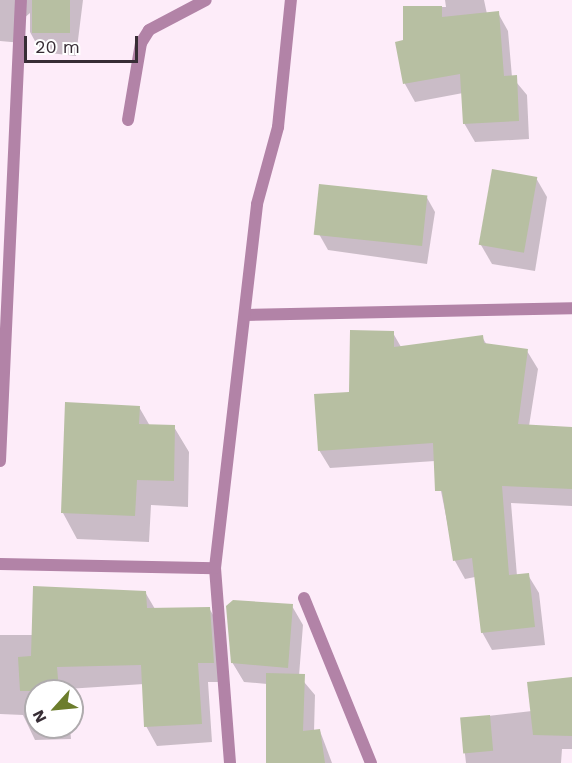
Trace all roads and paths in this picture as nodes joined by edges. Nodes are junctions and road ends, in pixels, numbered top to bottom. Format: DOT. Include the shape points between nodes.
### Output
graph roads {
  1 [pos="21,0"];
  2 [pos="206,0"];
  3 [pos="291,0"];
  4 [pos="128,120"];
  5 [pos="572,308"];
  6 [pos="245,315"];
  7 [pos="0,461"];
  8 [pos="0,564"];
  9 [pos="215,568"];
  10 [pos="304,598"];
  11 [pos="230,763"];
  12 [pos="371,763"];
  1 -- 7 [label="street"];
  2 -- 4 [label="street" via="148,30 141,43"];
  3 -- 6 [label="street" via="278,127 268,153"];
  5 -- 6 [label="street"];
  6 -- 9 [label="street"];
  8 -- 9 [label="street"];
  9 -- 11 [label="street"];
  10 -- 12 [label="street"];
}
